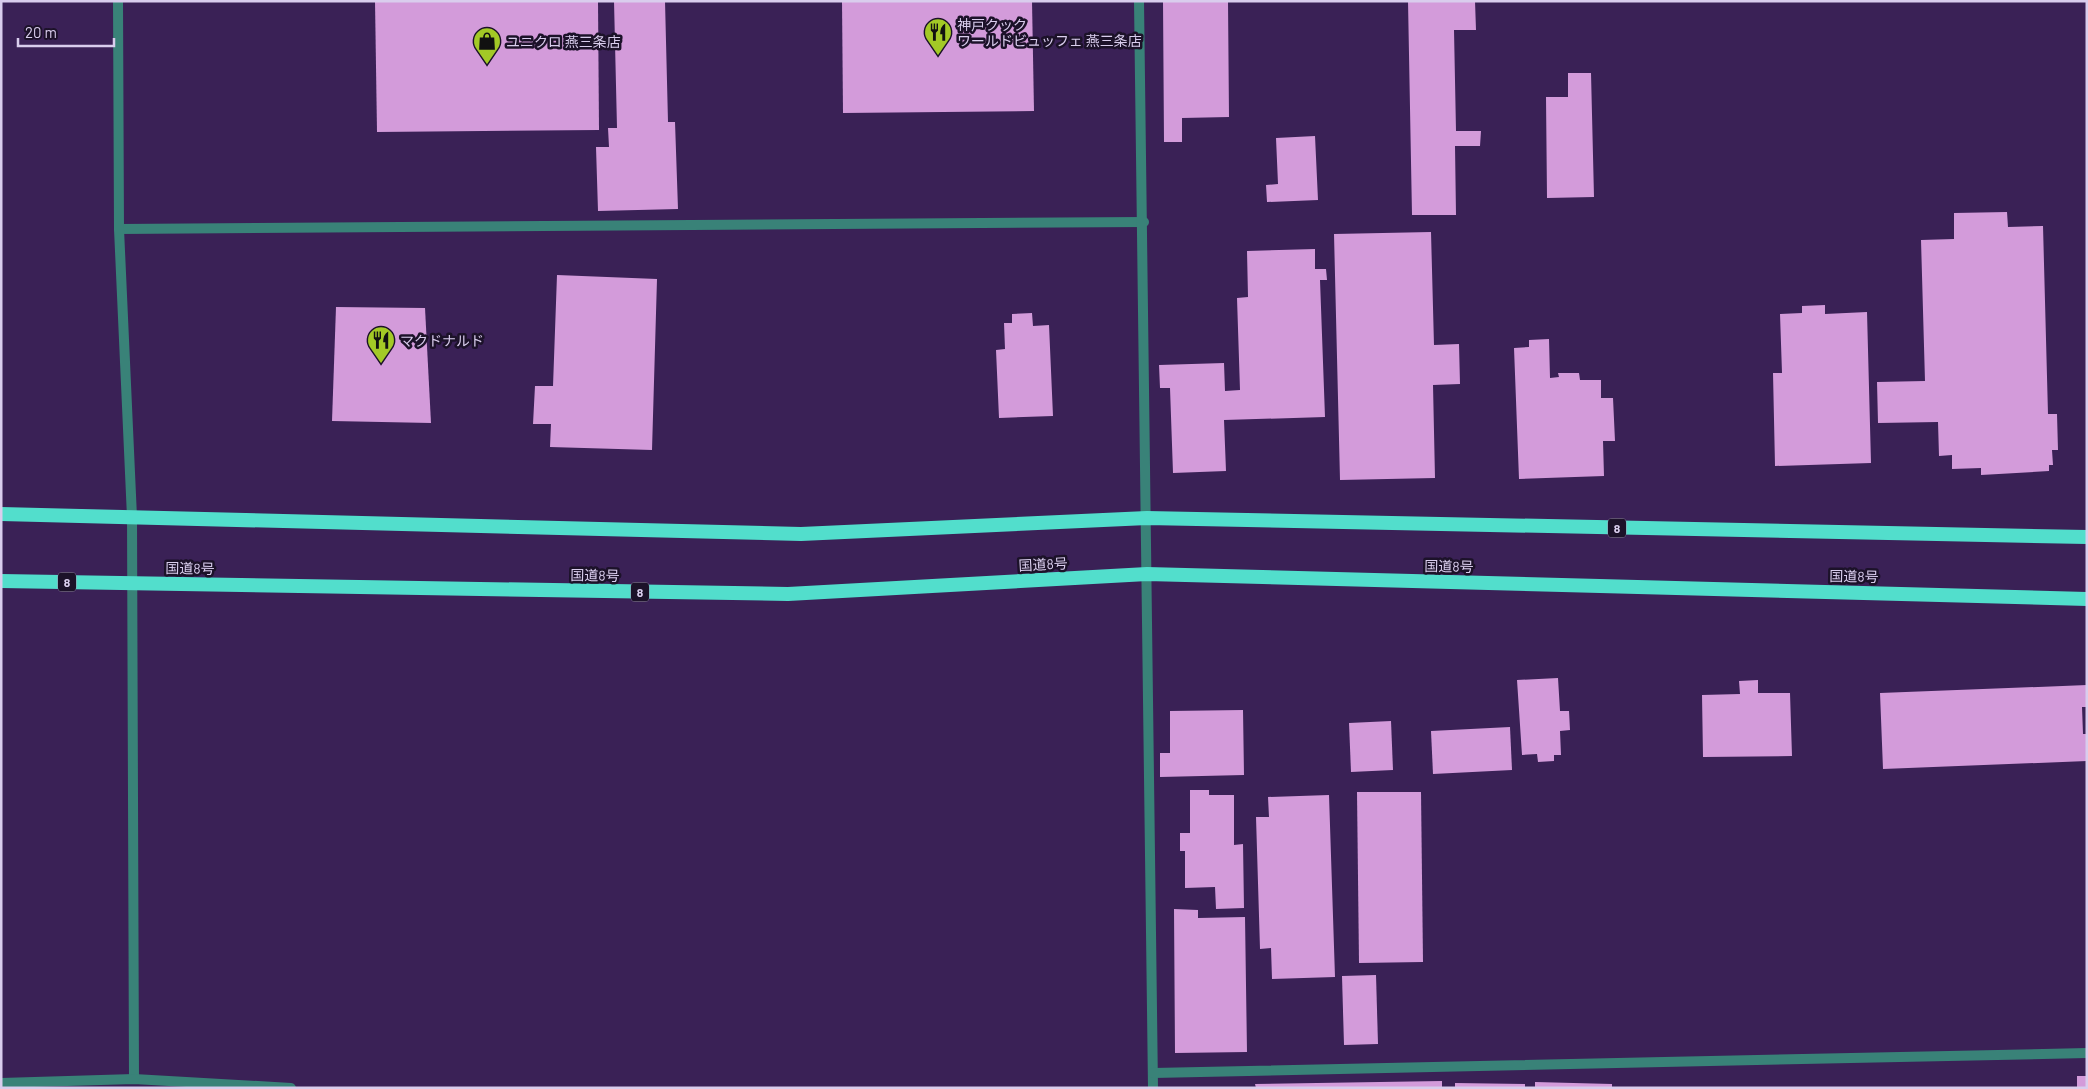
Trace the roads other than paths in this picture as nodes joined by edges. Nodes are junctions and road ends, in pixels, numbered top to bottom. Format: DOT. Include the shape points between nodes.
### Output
graph roads {
  1 [pos="118,1"];
  2 [pos="1139,1"];
  3 [pos="1144,222"];
  4 [pos="119,229"];
  5 [pos="1,514"];
  6 [pos="132,517"];
  7 [pos="1147,518"];
  8 [pos="2087,537"];
  9 [pos="1147,574"];
  10 [pos="1,581"];
  11 [pos="132,583"];
  12 [pos="2087,599"];
  13 [pos="2087,1053"];
  14 [pos="1153,1073"];
  15 [pos="134,1079"];
  16 [pos="1,1083"];
  17 [pos="253,1087"];
  18 [pos="291,1088"];
  19 [pos="1153,1088"];
  1 -- 4 [label="street"];
  2 -- 3 [label="street"];
  3 -- 4 [label="street"];
  3 -- 7 [label="street"];
  4 -- 6 [label="street"];
  5 -- 6 [label="highway, 8"];
  6 -- 7 [label="highway, 8" via="801,534"];
  6 -- 11 [label="street"];
  7 -- 8 [label="highway, 8"];
  7 -- 9 [label="street"];
  9 -- 11 [label="highway, 国道8号 / 8" via="788,594"];
  9 -- 12 [label="highway, 国道8号 / 8"];
  9 -- 14 [label="street"];
  10 -- 11 [label="highway, 国道8号 / 8"];
  11 -- 15 [label="street"];
  13 -- 14 [label="street"];
  14 -- 19 [label="street"];
  15 -- 16 [label="street"];
  15 -- 17 [label="street"];
  17 -- 18 [label="street"];
}
